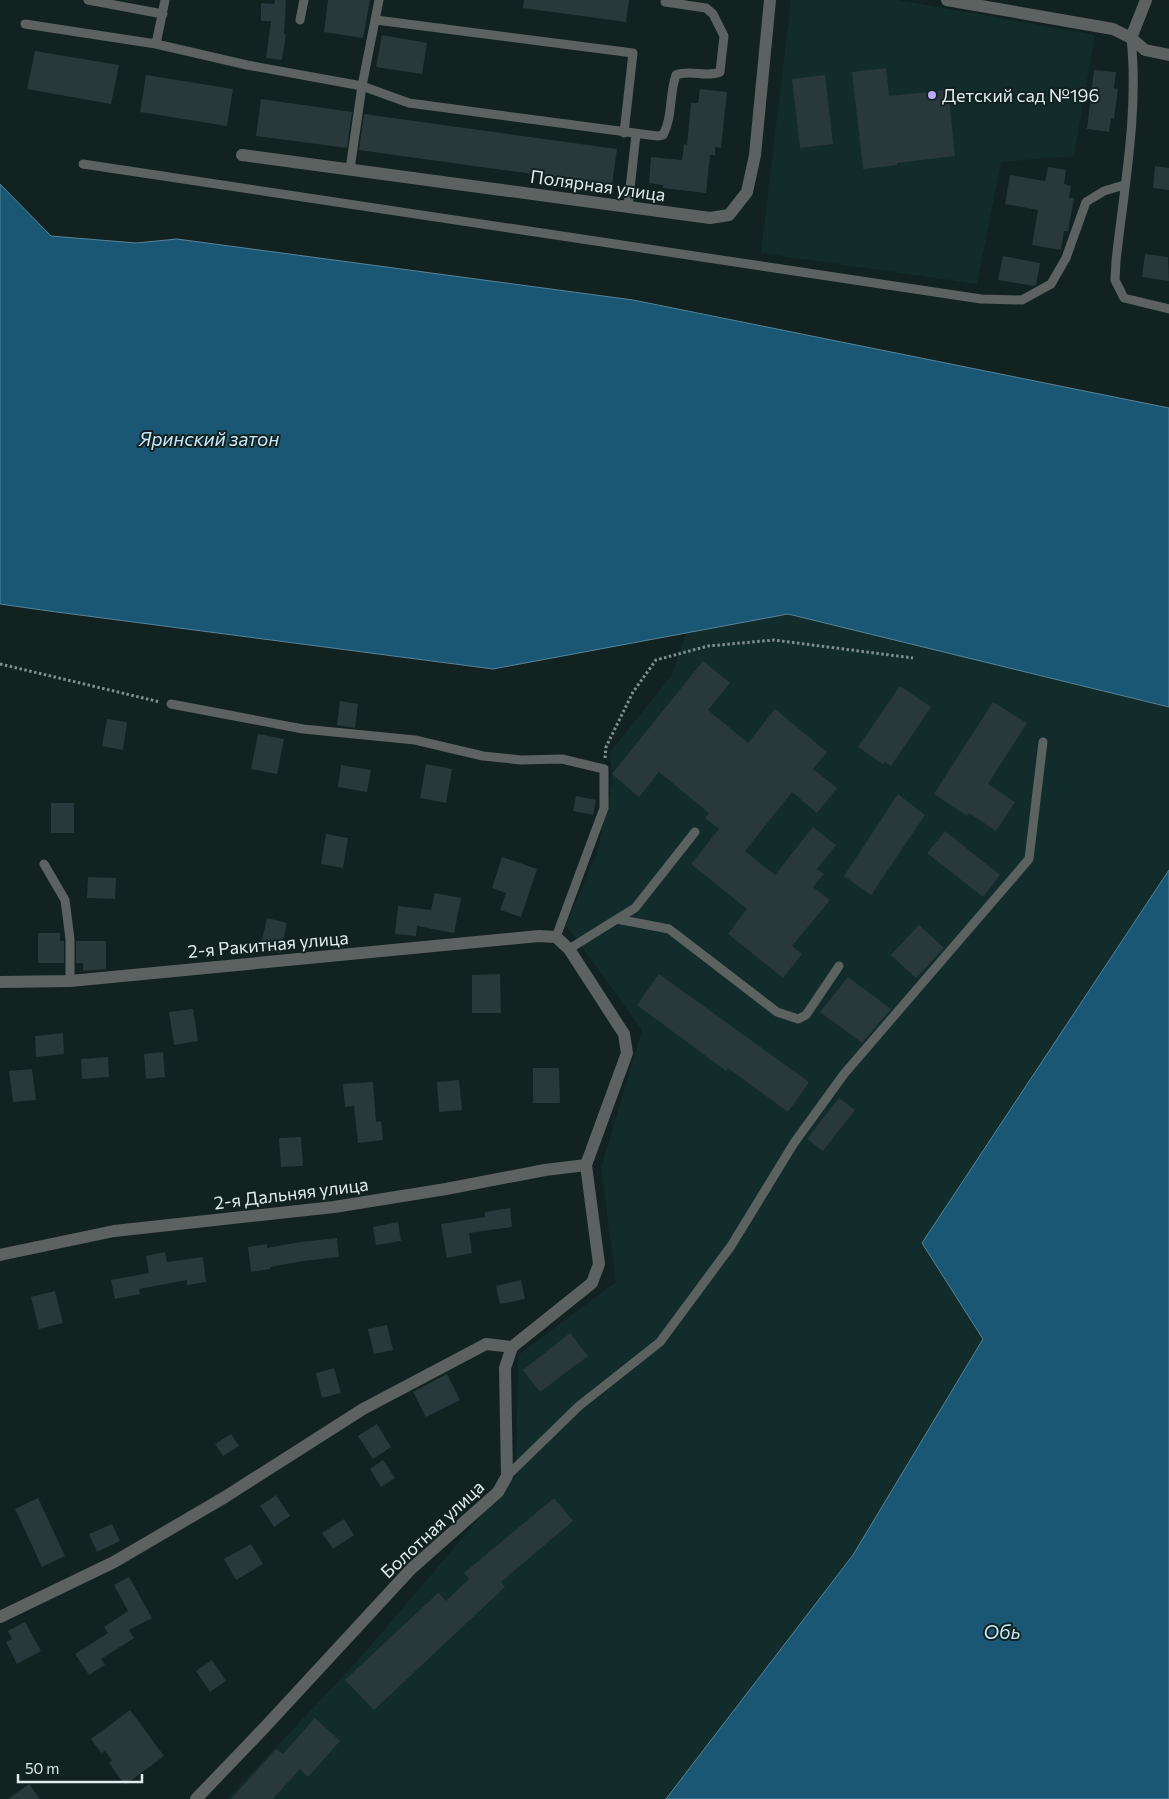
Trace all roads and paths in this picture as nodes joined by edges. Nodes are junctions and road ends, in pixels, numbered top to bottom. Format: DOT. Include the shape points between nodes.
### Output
graph roads {
  1 [pos="88,0"];
  2 [pos="165,0"];
  3 [pos="304,0"];
  4 [pos="379,0"];
  5 [pos="770,0"];
  6 [pos="947,0"];
  7 [pos="1146,0"];
  8 [pos="665,2"];
  9 [pos="163,14"];
  10 [pos="300,20"];
  11 [pos="376,20"];
  12 [pos="25,24"];
  13 [pos="1131,38"];
  14 [pos="156,44"];
  15 [pos="1169,55"];
  16 [pos="362,86"];
  17 [pos="624,133"];
  18 [pos="636,134"];
  19 [pos="242,155"];
  20 [pos="83,164"];
  21 [pos="350,169"];
  22 [pos="1124,185"];
  23 [pos="628,207"];
  24 [pos="1169,309"];
  25 [pos="913,658"];
  26 [pos="0,664"];
  27 [pos="171,704"];
  28 [pos="1043,742"];
  29 [pos="604,769"];
  30 [pos="695,832"];
  31 [pos="44,864"];
  32 [pos="617,919"];
  33 [pos="556,937"];
  34 [pos="569,949"];
  35 [pos="839,966"];
  36 [pos="70,981"];
  37 [pos="0,982"];
  38 [pos="586,1165"];
  39 [pos="0,1255"];
  40 [pos="512,1347"];
  41 [pos="507,1476"];
  42 [pos="0,1617"];
  43 [pos="196,1799"];
  1 -- 9 [label="lane"];
  2 -- 9 [label="lane"];
  3 -- 10 [label="lane"];
  4 -- 11 [label="lane"];
  5 -- 23 [label="street, Полярная улица" via="755,155 748,192 729,215 710,218"];
  6 -- 13 [label="street" via="1113,29"];
  7 -- 13 [label="street"];
  8 -- 18 [label="lane" via="706,8 713,14 724,36 720,72 714,75 683,72 676,75 663,135"];
  9 -- 14 [label="lane"];
  11 -- 16 [label="lane"];
  11 -- 17 [label="lane" via="633,54"];
  12 -- 14 [label="lane"];
  13 -- 15 [label="street" via="1145,50"];
  13 -- 22 [label="lane" via="1132,117"];
  14 -- 16 [label="lane"];
  16 -- 17 [label="lane" via="409,103"];
  16 -- 21 [label="lane"];
  17 -- 18 [label="lane"];
  18 -- 23 [label="lane"];
  19 -- 21 [label="street, Полярная улица"];
  20 -- 22 [label="lane" via="981,299 1022,300 1052,284 1066,258 1086,202 1104,190"];
  21 -- 23 [label="street, Полярная улица"];
  22 -- 24 [label="lane" via="1115,280 1124,298"];
  25 -- 29 [label="path" via="774,640 708,646 656,660 633,692 606,747"];
  26 -- 27 [label="path"];
  27 -- 29 [label="lane" via="303,728 415,740 483,756 521,760 562,759"];
  28 -- 41 [label="lane" via="1029,859 844,1074 794,1143 731,1246 660,1342 579,1406"];
  29 -- 33 [label="lane" via="604,808"];
  30 -- 32 [label="lane" via="635,908"];
  31 -- 36 [label="lane" via="65,900 70,939"];
  32 -- 34 [label="lane"];
  32 -- 35 [label="lane" via="669,929 777,1012 798,1019 806,1015"];
  33 -- 34 [label="street"];
  33 -- 36 [label="street, 2-я Ракитная улица"];
  34 -- 38 [label="street" via="624,1034 627,1053"];
  36 -- 37 [label="street, 2-я Ракитная улица"];
  38 -- 39 [label="street, 2-я Дальняя улица" via="334,1207 114,1231"];
  38 -- 40 [label="street" via="599,1264 592,1283"];
  40 -- 41 [label="street, Болотная улица" via="505,1368"];
  40 -- 42 [label="street" via="486,1344 363,1409 226,1497 114,1562"];
  41 -- 43 [label="street, Болотная улица" via="498,1492 411,1569"];
}
